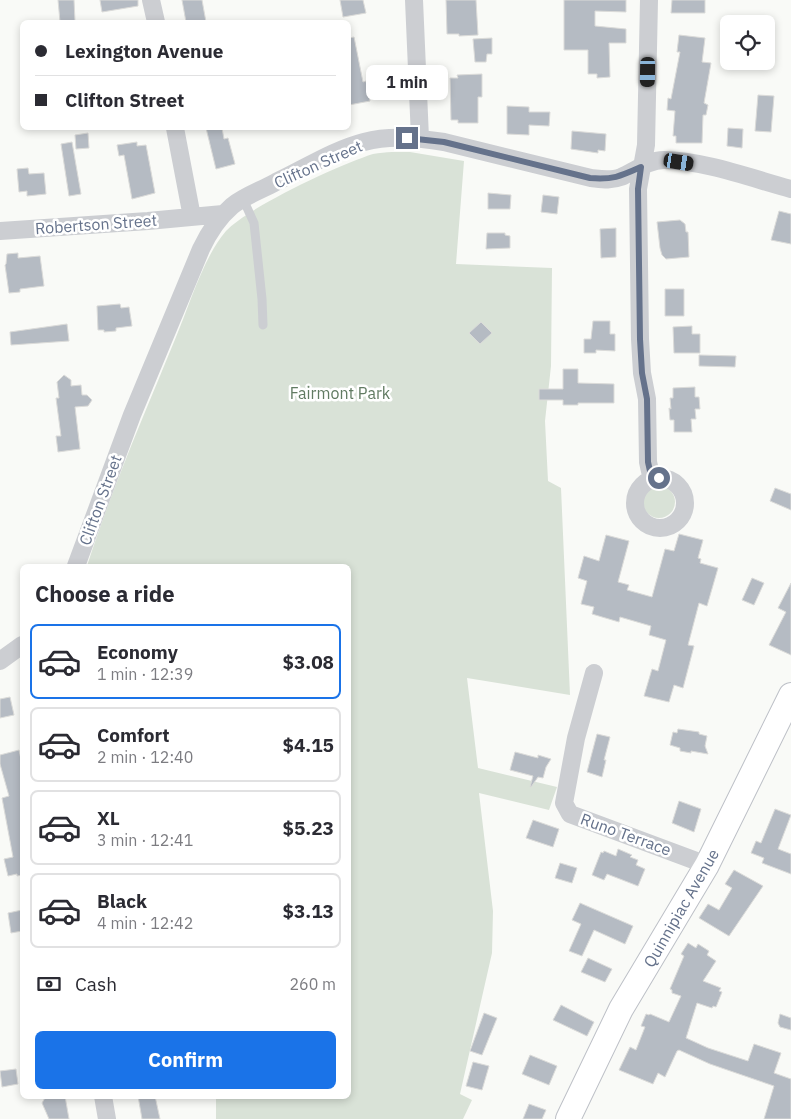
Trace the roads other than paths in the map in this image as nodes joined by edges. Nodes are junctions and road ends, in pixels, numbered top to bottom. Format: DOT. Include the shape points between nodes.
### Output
graph roads {
  1 [pos="152,0"];
  2 [pos="414,0"];
  3 [pos="649,0"];
  4 [pos="156,20"];
  5 [pos="176,130"];
  6 [pos="420,138"];
  7 [pos="641,167"];
  8 [pos="791,189"];
  9 [pos="243,199"];
  10 [pos="223,214"];
  11 [pos="192,216"];
  12 [pos="0,230"];
  13 [pos="263,325"];
  14 [pos="652,480"];
  15 [pos="77,564"];
  16 [pos="20,649"];
  17 [pos="0,662"];
  18 [pos="594,673"];
  19 [pos="791,695"];
  20 [pos="707,865"];
  21 [pos="104,1099"];
  22 [pos="107,1119"];
  23 [pos="568,1119"];
  1 -- 4 [label="street"];
  2 -- 6 [label="street"];
  3 -- 7 [label="street" via="646,145"];
  5 -- 11 [label="street"];
  6 -- 7 [label="street, Clifton Street" via="590,178 607,180"];
  6 -- 9 [label="street, Clifton Street" via="364,142"];
  7 -- 8 [label="street, Clifton Street" via="656,161 673,162 707,167"];
  7 -- 14 [label="street" via="638,189 640,339"];
  9 -- 10 [label="street, Clifton Street"];
  9 -- 13 [label="lane" via="254,223"];
  10 -- 11 [label="street, Robertson Street"];
  10 -- 15 [label="street, Clifton Street" via="209,232 186,283 119,447"];
  11 -- 12 [label="street, Robertson Street"];
  16 -- 17 [label="street"];
  18 -- 20 [label="street, Runo Terrace" via="576,738 564,803 566,809 570,814"];
  19 -- 20 [label="main road, Quinnipiac Avenue"];
  20 -- 23 [label="main road, Quinnipiac Avenue" via="621,1009"];
  21 -- 22 [label="street"];
}
